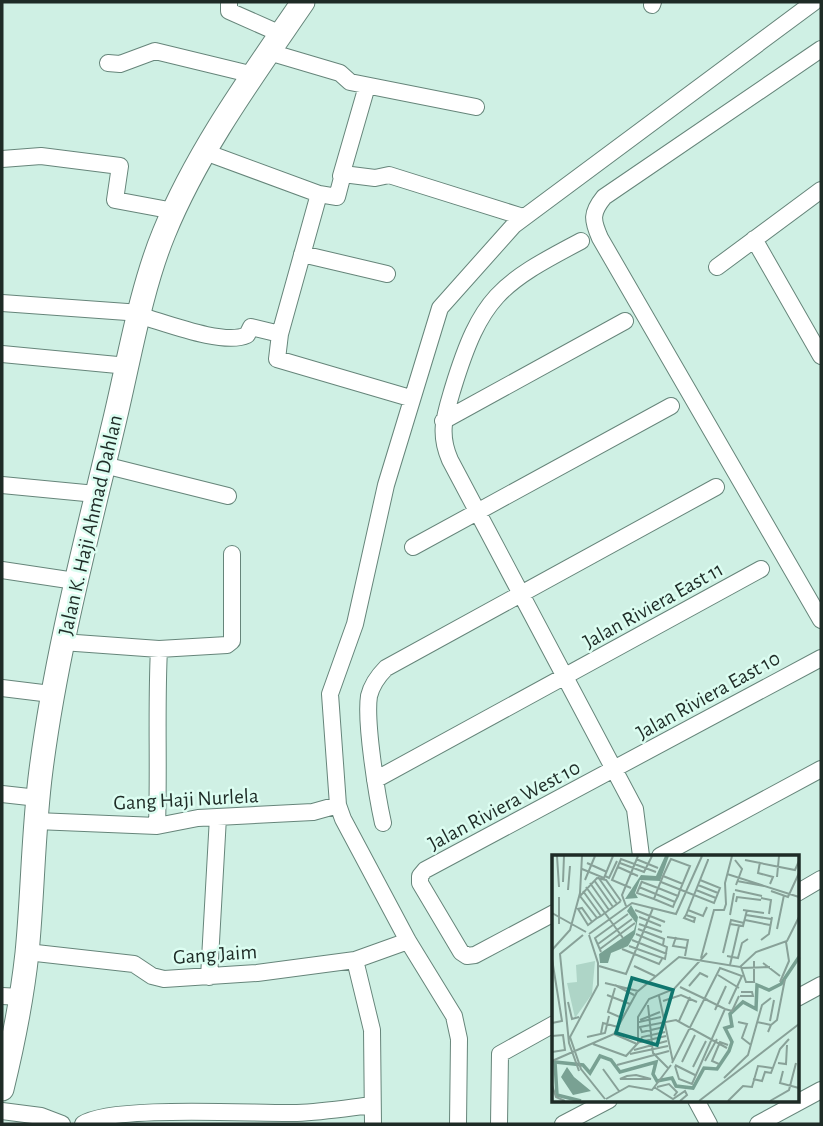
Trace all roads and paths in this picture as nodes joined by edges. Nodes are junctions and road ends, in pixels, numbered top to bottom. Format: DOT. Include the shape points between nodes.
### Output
graph roads {
  1 [pos="229,2"];
  2 [pos="303,2"];
  3 [pos="814,2"];
  4 [pos="275,43"];
  5 [pos="821,49"];
  6 [pos="108,63"];
  7 [pos="254,75"];
  8 [pos="367,86"];
  9 [pos="476,107"];
  10 [pos="205,152"];
  11 [pos="2,159"];
  12 [pos="341,176"];
  13 [pos="821,190"];
  14 [pos="319,194"];
  15 [pos="174,211"];
  16 [pos="523,217"];
  17 [pos="754,239"];
  18 [pos="581,242"];
  19 [pos="302,254"];
  20 [pos="717,267"];
  21 [pos="387,274"];
  22 [pos="2,303"];
  23 [pos="141,314"];
  24 [pos="625,321"];
  25 [pos="280,334"];
  26 [pos="2,354"];
  27 [pos="821,356"];
  28 [pos="128,366"];
  29 [pos="410,398"];
  30 [pos="671,405"];
  31 [pos="443,421"];
  32 [pos="104,465"];
  33 [pos="2,485"];
  34 [pos="716,487"];
  35 [pos="96,494"];
  36 [pos="228,496"];
  37 [pos="477,512"];
  38 [pos="413,547"];
  39 [pos="232,554"];
  40 [pos="761,569"];
  41 [pos="2,570"];
  42 [pos="75,581"];
  43 [pos="521,594"];
  44 [pos="821,620"];
  45 [pos="62,642"];
  46 [pos="159,649"];
  47 [pos="821,658"];
  48 [pos="564,677"];
  49 [pos="2,688"];
  50 [pos="51,694"];
  51 [pos="821,769"];
  52 [pos="616,770"];
  53 [pos="375,780"];
  54 [pos="2,794"];
  55 [pos="38,798"];
  56 [pos="338,805"];
  57 [pos="218,817"];
  58 [pos="36,821"];
  59 [pos="383,823"];
  60 [pos="157,826"];
  61 [pos="641,855"];
  62 [pos="662,855"];
  63 [pos="821,879"];
  64 [pos="798,891"];
  65 [pos="552,915"];
  66 [pos="408,941"];
  67 [pos="27,952"];
  68 [pos="355,960"];
  69 [pos="209,977"];
  70 [pos="821,985"];
  71 [pos="11,996"];
  72 [pos="798,997"];
  73 [pos="552,1025"];
  74 [pos="2,1089"];
  75 [pos="821,1090"];
  76 [pos="605,1102"];
  77 [pos="696,1102"];
  78 [pos="372,1105"];
  79 [pos="2,1111"];
  80 [pos="327,1117"];
  81 [pos="62,1124"];
  82 [pos="83,1124"];
  83 [pos="373,1124"];
  84 [pos="458,1124"];
  85 [pos="499,1124"];
  86 [pos="563,1124"];
  87 [pos="709,1124"];
  88 [pos="758,1124"];
  1 -- 4 [label="street" via="229,11"];
  2 -- 4 [label="main road, Jalan K. Haji Ahmad Dahlan"];
  3 -- 16 [label="street"];
  4 -- 7 [label="main road, Jalan K. Haji Ahmad Dahlan"];
  4 -- 8 [label="street" via="340,72 347,81"];
  5 -- 44 [label="street" via="604,197 594,209 593,221"];
  6 -- 7 [label="street" via="120,64 155,51"];
  7 -- 10 [label="main road, Jalan K. Haji Ahmad Dahlan"];
  8 -- 9 [label="street"];
  8 -- 12 [label="street"];
  10 -- 14 [label="street"];
  10 -- 15 [label="main road, Jalan K. Haji Ahmad Dahlan"];
  11 -- 15 [label="street" via="41,156 120,166 115,200"];
  12 -- 14 [label="street" via="337,197"];
  12 -- 16 [label="street" via="389,175"];
  13 -- 17 [label="street"];
  14 -- 19 [label="street"];
  15 -- 23 [label="main road, Jalan K. Haji Ahmad Dahlan"];
  16 -- 29 [label="street" via="440,307"];
  17 -- 20 [label="street"];
  17 -- 27 [label="street"];
  18 -- 31 [label="street" via="525,271 484,311 465,348"];
  19 -- 21 [label="street"];
  19 -- 25 [label="street"];
  22 -- 23 [label="street"];
  23 -- 25 [label="street" via="223,338 238,340 251,327"];
  23 -- 28 [label="main road, Jalan K. Haji Ahmad Dahlan"];
  24 -- 31 [label="street"];
  25 -- 29 [label="street" via="278,359"];
  26 -- 28 [label="street"];
  28 -- 32 [label="main road, Jalan K. Haji Ahmad Dahlan"];
  29 -- 56 [label="street" via="355,624 330,694"];
  30 -- 37 [label="street"];
  31 -- 37 [label="street" via="443,446"];
  32 -- 35 [label="main road, Jalan K. Haji Ahmad Dahlan"];
  32 -- 36 [label="street"];
  33 -- 35 [label="street"];
  34 -- 43 [label="street"];
  35 -- 42 [label="main road, Jalan K. Haji Ahmad Dahlan"];
  37 -- 38 [label="street"];
  37 -- 43 [label="street"];
  39 -- 46 [label="street" via="232,641 222,647"];
  40 -- 48 [label="street, Jalan Riviera East 11"];
  41 -- 42 [label="street"];
  42 -- 45 [label="main road, Jalan K. Haji Ahmad Dahlan"];
  43 -- 48 [label="street"];
  43 -- 53 [label="street" via="386,668 375,679 369,697"];
  45 -- 46 [label="street"];
  45 -- 50 [label="main road, Jalan K. Haji Ahmad Dahlan"];
  46 -- 60 [label="street"];
  47 -- 52 [label="street, Jalan Riviera East 10"];
  48 -- 52 [label="street"];
  48 -- 53 [label="street, Jalan Riviera East 11"];
  49 -- 50 [label="street"];
  50 -- 55 [label="main road, Jalan K. Haji Ahmad Dahlan"];
  51 -- 62 [label="street"];
  52 -- 61 [label="street" via="635,809"];
  52 -- 65 [label="street, Jalan Riviera West 10" via="420,876 420,883 467,956"];
  53 -- 59 [label="street"];
  54 -- 55 [label="street"];
  55 -- 58 [label="main road, Jalan K. Haji Ahmad Dahlan"];
  56 -- 57 [label="street, Gang Haji Nurlela" via="313,812"];
  56 -- 66 [label="street"];
  57 -- 60 [label="street, Gang Haji Nurlela"];
  57 -- 69 [label="street"];
  58 -- 60 [label="street, Gang Haji Nurlela"];
  58 -- 67 [label="main road, Jalan K. Haji Ahmad Dahlan"];
  63 -- 64 [label="street"];
  66 -- 68 [label="street, Gang Jaim"];
  66 -- 84 [label="street" via="449,1003 457,1027"];
  67 -- 69 [label="street, Gang Jaim" via="134,964 164,979"];
  67 -- 71 [label="main road, Jalan K. Haji Ahmad Dahlan"];
  68 -- 69 [label="street, Gang Jaim"];
  68 -- 78 [label="street" via="372,1030"];
  70 -- 72 [label="street"];
  71 -- 74 [label="main road, Jalan K. Haji Ahmad Dahlan"];
  73 -- 85 [label="street" via="500,1054"];
  75 -- 88 [label="street"];
  76 -- 86 [label="street"];
  77 -- 87 [label="street"];
  78 -- 80 [label="street"];
  78 -- 83 [label="street"];
  79 -- 81 [label="street"];
  80 -- 82 [label="street" via="130,1114 93,1118"];
}
